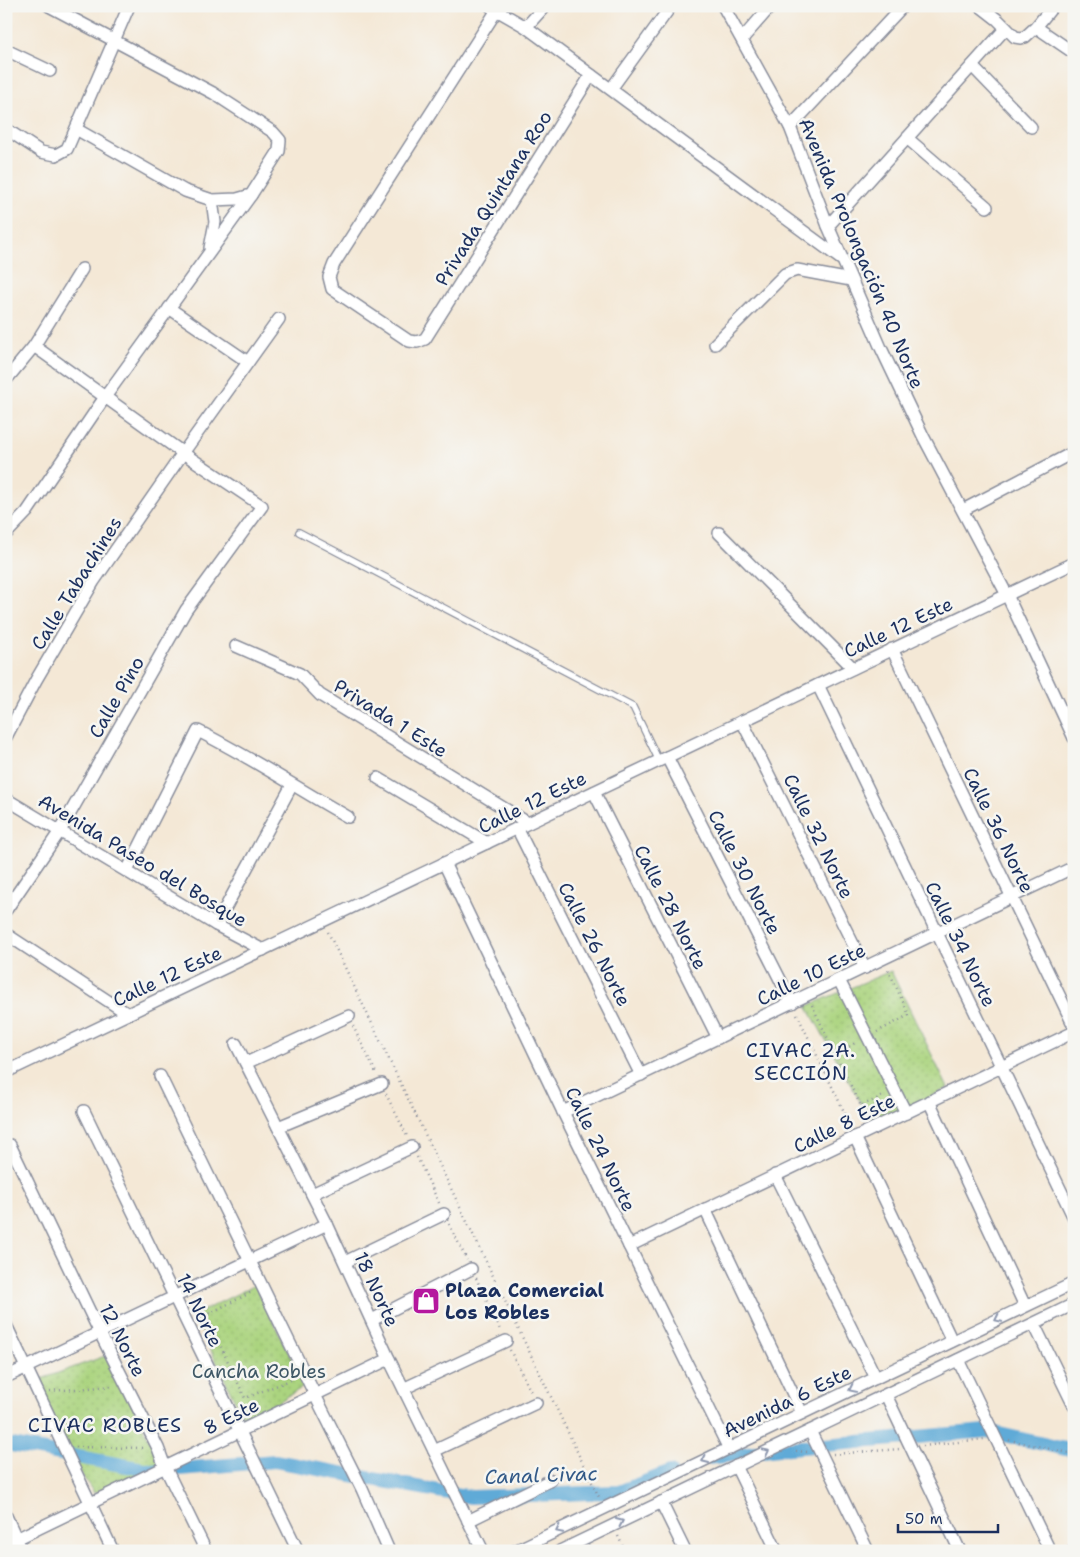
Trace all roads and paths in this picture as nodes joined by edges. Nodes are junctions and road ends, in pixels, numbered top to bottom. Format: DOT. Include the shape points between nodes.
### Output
graph roads {
  1 [pos="49,6"];
  2 [pos="129,6"];
  3 [pos="545,6"];
  4 [pos="671,6"];
  5 [pos="723,6"];
  6 [pos="771,6"];
  7 [pos="903,6"];
  8 [pos="980,6"];
  9 [pos="1053,6"];
  10 [pos="493,8"];
  11 [pos="526,27"];
  12 [pos="1036,27"];
  13 [pos="1006,28"];
  14 [pos="742,39"];
  15 [pos="113,40"];
  16 [pos="6,50"];
  17 [pos="1074,53"];
  18 [pos="972,66"];
  19 [pos="50,72"];
  20 [pos="591,75"];
  21 [pos="611,89"];
  22 [pos="1031,126"];
  23 [pos="790,127"];
  24 [pos="6,129"];
  25 [pos="76,129"];
  26 [pos="907,138"];
  27 [pos="251,195"];
  28 [pos="212,200"];
  29 [pos="986,207"];
  30 [pos="828,226"];
  31 [pos="209,252"];
  32 [pos="842,260"];
  33 [pos="82,270"];
  34 [pos="851,280"];
  35 [pos="170,308"];
  36 [pos="279,319"];
  37 [pos="715,344"];
  38 [pos="34,346"];
  39 [pos="248,362"];
  40 [pos="6,380"];
  41 [pos="105,398"];
  42 [pos="1074,452"];
  43 [pos="183,453"];
  44 [pos="963,510"];
  45 [pos="299,532"];
  46 [pos="719,533"];
  47 [pos="6,534"];
  48 [pos="1074,563"];
  49 [pos="1007,595"];
  50 [pos="236,646"];
  51 [pos="892,649"];
  52 [pos="853,668"];
  53 [pos="818,685"];
  54 [pos="742,721"];
  55 [pos="6,737"];
  56 [pos="1074,738"];
  57 [pos="663,759"];
  58 [pos="378,778"];
  59 [pos="292,785"];
  60 [pos="594,792"];
  61 [pos="6,800"];
  62 [pos="348,817"];
  63 [pos="528,823"];
  64 [pos="517,828"];
  65 [pos="60,831"];
  66 [pos="487,843"];
  67 [pos="444,863"];
  68 [pos="1074,868"];
  69 [pos="127,871"];
  70 [pos="1012,897"];
  71 [pos="6,910"];
  72 [pos="320,922"];
  73 [pos="216,925"];
  74 [pos="937,933"];
  75 [pos="6,934"];
  76 [pos="263,950"];
  77 [pos="885,964"];
  78 [pos="865,968"];
  79 [pos="839,980"];
  80 [pos="810,1002"];
  81 [pos="792,1003"];
  82 [pos="128,1014"];
  83 [pos="349,1016"];
  84 [pos="909,1016"];
  85 [pos="1074,1026"];
  86 [pos="1074,1032"];
  87 [pos="718,1038"];
  88 [pos="858,1041"];
  89 [pos="236,1044"];
  90 [pos="835,1054"];
  91 [pos="246,1062"];
  92 [pos="1001,1067"];
  93 [pos="6,1072"];
  94 [pos="641,1075"];
  95 [pos="160,1076"];
  96 [pos="382,1084"];
  97 [pos="886,1095"];
  98 [pos="929,1101"];
  99 [pos="84,1111"];
  100 [pos="563,1112"];
  101 [pos="906,1113"];
  102 [pos="278,1126"];
  103 [pos="856,1137"];
  104 [pos="10,1145"];
  105 [pos="412,1148"];
  106 [pos="775,1175"];
  107 [pos="312,1194"];
  108 [pos="705,1209"];
  109 [pos="444,1214"];
  110 [pos="1074,1218"];
  111 [pos="327,1224"];
  112 [pos="629,1246"];
  113 [pos="250,1261"];
  114 [pos="345,1262"];
  115 [pos="471,1269"];
  116 [pos="1074,1283"];
  117 [pos="256,1290"];
  118 [pos="175,1297"];
  119 [pos="1074,1304"];
  120 [pos="1025,1306"];
  121 [pos="206,1315"];
  122 [pos="200,1318"];
  123 [pos="372,1320"];
  124 [pos="1034,1324"];
  125 [pos="6,1325"];
  126 [pos="100,1333"];
  127 [pos="506,1341"];
  128 [pos="952,1341"];
  129 [pos="389,1359"];
  130 [pos="958,1360"];
  131 [pos="904,1364"];
  132 [pos="26,1367"];
  133 [pos="6,1377"];
  134 [pos="297,1378"];
  135 [pos="876,1378"];
  136 [pos="915,1380"];
  137 [pos="123,1385"];
  138 [pos="405,1388"];
  139 [pos="39,1392"];
  140 [pos="315,1395"];
  141 [pos="886,1395"];
  142 [pos="536,1403"];
  143 [pos="1074,1406"];
  144 [pos="802,1413"];
  145 [pos="240,1431"];
  146 [pos="810,1431"];
  147 [pos="66,1447"];
  148 [pos="158,1448"];
  149 [pos="729,1449"];
  150 [pos="434,1451"];
  151 [pos="736,1466"];
  152 [pos="165,1467"];
  153 [pos="550,1480"];
  154 [pos="631,1495"];
  155 [pos="661,1502"];
  156 [pos="90,1504"];
  157 [pos="604,1508"];
  158 [pos="640,1512"];
  159 [pos="6,1516"];
  160 [pos="468,1521"];
  161 [pos="613,1526"];
  162 [pos="11,1541"];
  163 [pos="22,1551"];
  164 [pos="113,1551"];
  165 [pos="206,1551"];
  166 [pos="298,1551"];
  167 [pos="389,1551"];
  168 [pos="483,1551"];
  169 [pos="516,1551"];
  170 [pos="560,1551"];
  171 [pos="625,1551"];
  172 [pos="685,1551"];
  173 [pos="777,1551"];
  174 [pos="868,1551"];
  175 [pos="960,1551"];
  176 [pos="1050,1551"];
  1 -- 15 [label="street"];
  2 -- 15 [label="street"];
  3 -- 11 [label="street"];
  4 -- 21 [label="street"];
  5 -- 14 [label="street, Avenida Prolongación 40 Norte"];
  6 -- 14 [label="street"];
  7 -- 23 [label="street"];
  8 -- 13 [label="street"];
  9 -- 12 [label="street"];
  10 -- 11 [label="street"];
  10 -- 20 [label="street, Privada Quintana Roo" via="334,264 329,277 332,289 409,341 425,340"];
  11 -- 20 [label="street"];
  12 -- 13 [label="street" via="1021,38"];
  12 -- 17 [label="street"];
  13 -- 18 [label="street"];
  14 -- 23 [label="street, Avenida Prolongación 40 Norte"];
  15 -- 25 [label="street"];
  15 -- 27 [label="street" via="213,93 273,132 280,140 279,151"];
  16 -- 19 [label="street"];
  18 -- 22 [label="street"];
  18 -- 26 [label="street"];
  20 -- 21 [label="street"];
  21 -- 32 [label="street"];
  23 -- 30 [label="street, Avenida Prolongación 40 Norte"];
  24 -- 25 [label="street" via="41,152 56,154 67,149"];
  25 -- 28 [label="street" via="186,191"];
  26 -- 29 [label="street"];
  26 -- 30 [label="street"];
  27 -- 28 [label="street"];
  27 -- 31 [label="street"];
  28 -- 31 [label="street" via="215,222"];
  30 -- 32 [label="street, Avenida Prolongación 40 Norte"];
  31 -- 35 [label="street"];
  32 -- 34 [label="street, Avenida Prolongación 40 Norte"];
  33 -- 38 [label="street"];
  34 -- 37 [label="street" via="797,270 785,274"];
  34 -- 44 [label="street, Avenida Prolongación 40 Norte" via="923,436"];
  35 -- 39 [label="street"];
  35 -- 41 [label="street"];
  36 -- 39 [label="street, Calle Tabachines"];
  38 -- 40 [label="street"];
  38 -- 41 [label="street"];
  39 -- 43 [label="street, Calle Tabachines"];
  41 -- 43 [label="street"];
  41 -- 47 [label="street" via="27,512"];
  42 -- 44 [label="street"];
  43 -- 55 [label="street, Calle Tabachines" via="94,581"];
  43 -- 65 [label="street, Calle Pino" via="262,506 186,610"];
  44 -- 49 [label="street, Avenida Prolongación 40 Norte"];
  45 -- 57 [label="lane" via="633,706"];
  46 -- 52 [label="street"];
  48 -- 49 [label="street, Calle 12 Este"];
  49 -- 51 [label="street, Calle 12 Este"];
  49 -- 56 [label="street, Avenida Prolongación 40 Norte"];
  50 -- 63 [label="street, Privada 1 Este" via="300,674 320,695"];
  51 -- 52 [label="street, Calle 12 Este"];
  51 -- 70 [label="street, Calle 36 Norte"];
  52 -- 53 [label="street, Calle 12 Este"];
  53 -- 54 [label="street, Calle 12 Este"];
  53 -- 74 [label="street, Calle 34 Norte"];
  54 -- 57 [label="street, Calle 12 Este"];
  54 -- 78 [label="street, Calle 32 Norte"];
  57 -- 60 [label="street, Calle 12 Este"];
  57 -- 81 [label="street, Calle 30 Norte"];
  58 -- 66 [label="street"];
  59 -- 62 [label="street"];
  59 -- 69 [label="street" via="198,731"];
  59 -- 73 [label="street"];
  60 -- 63 [label="street, Calle 12 Este"];
  60 -- 87 [label="street, Calle 28 Norte"];
  61 -- 65 [label="street, Avenida Paseo del Bosque"];
  63 -- 64 [label="street, Calle 12 Este"];
  64 -- 66 [label="street, Calle 12 Este"];
  64 -- 94 [label="street, Calle 26 Norte"];
  65 -- 69 [label="street, Avenida Paseo del Bosque"];
  65 -- 71 [label="street, Calle Pino"];
  66 -- 67 [label="street, Calle 12 Este"];
  67 -- 72 [label="street, Calle 12 Este"];
  67 -- 100 [label="street, Calle 24 Norte"];
  68 -- 70 [label="street, Calle 10 Este"];
  69 -- 73 [label="street, Avenida Paseo del Bosque"];
  70 -- 74 [label="street, Calle 10 Este"];
  70 -- 85 [label="street, Calle 36 Norte"];
  72 -- 76 [label="street, Calle 12 Este"];
  72 -- 157 [label="path" via="330,934"];
  73 -- 76 [label="street, Avenida Paseo del Bosque"];
  74 -- 78 [label="street, Calle 10 Este"];
  74 -- 92 [label="street, Calle 34 Norte"];
  75 -- 82 [label="street"];
  76 -- 82 [label="street, Calle 12 Este"];
  77 -- 84 [label="path"];
  78 -- 79 [label="street, Calle 10 Este"];
  79 -- 81 [label="street, Calle 10 Este"];
  79 -- 101 [label="street"];
  80 -- 90 [label="path"];
  81 -- 87 [label="street, Calle 10 Este"];
  81 -- 103 [label="path"];
  82 -- 93 [label="street, Calle 12 Este"];
  83 -- 91 [label="street"];
  86 -- 92 [label="street, Calle 8 Este"];
  87 -- 94 [label="street, Calle 10 Este"];
  88 -- 90 [label="path"];
  89 -- 91 [label="street, 18 Norte"];
  90 -- 97 [label="path" via="861,1106"];
  91 -- 102 [label="street, 18 Norte"];
  92 -- 98 [label="street, Calle 8 Este"];
  92 -- 110 [label="street, Calle 34 Norte"];
  94 -- 100 [label="street, Calle 10 Este"];
  95 -- 113 [label="street"];
  96 -- 102 [label="street"];
  98 -- 101 [label="street, Calle 8 Este"];
  98 -- 120 [label="street"];
  99 -- 118 [label="street, 14 Norte"];
  100 -- 112 [label="street, Calle 24 Norte"];
  101 -- 103 [label="street, Calle 8 Este"];
  102 -- 107 [label="street, 18 Norte"];
  103 -- 106 [label="street, Calle 8 Este"];
  103 -- 128 [label="street"];
  104 -- 126 [label="street, 12 Norte"];
  105 -- 107 [label="street"];
  106 -- 108 [label="street, Calle 8 Este"];
  106 -- 135 [label="street"];
  107 -- 111 [label="street, 18 Norte"];
  108 -- 112 [label="street, Calle 8 Este"];
  108 -- 144 [label="street"];
  109 -- 114 [label="street"];
  111 -- 113 [label="street"];
  111 -- 114 [label="street, 18 Norte"];
  112 -- 149 [label="street, Calle 24 Norte"];
  113 -- 118 [label="street"];
  113 -- 140 [label="street"];
  114 -- 123 [label="street, 18 Norte"];
  115 -- 123 [label="street"];
  116 -- 120 [label="street, Avenida 6 Este"];
  117 -- 121 [label="path"];
  118 -- 126 [label="street"];
  118 -- 145 [label="street, 14 Norte"];
  119 -- 124 [label="street, Avenida 6 Este"];
  120 -- 128 [label="street, Avenida 6 Este, one-way"];
  121 -- 122 [label="path"];
  121 -- 134 [label="path" via="245,1398"];
  123 -- 129 [label="street, 18 Norte"];
  124 -- 130 [label="street, Avenida 6 Este"];
  124 -- 143 [label="street"];
  125 -- 132 [label="street"];
  126 -- 132 [label="street"];
  126 -- 148 [label="street, 12 Norte"];
  127 -- 138 [label="street"];
  128 -- 131 [label="street, Avenida 6 Este"];
  129 -- 138 [label="street, 18 Norte"];
  129 -- 140 [label="street, 8 Este"];
  130 -- 136 [label="street, Avenida 6 Este"];
  130 -- 176 [label="street"];
  131 -- 135 [label="street, Avenida 6 Este"];
  131 -- 136 [label="street"];
  132 -- 133 [label="street"];
  132 -- 139 [label="street"];
  135 -- 144 [label="street, Avenida 6 Este, one-way"];
  136 -- 141 [label="street, Avenida 6 Este"];
  137 -- 139 [label="path"];
  138 -- 150 [label="street, 18 Norte"];
  139 -- 147 [label="street"];
  140 -- 145 [label="street, 8 Este"];
  140 -- 167 [label="street"];
  141 -- 146 [label="street, Avenida 6 Este"];
  141 -- 175 [label="street"];
  142 -- 150 [label="street"];
  144 -- 149 [label="street, Avenida 6 Este"];
  145 -- 152 [label="street, 8 Este"];
  145 -- 166 [label="street, 14 Norte"];
  151 -- 146 [label="street, Avenida 6 Este, one-way"];
  146 -- 174 [label="street"];
  147 -- 148 [label="path"];
  147 -- 156 [label="street"];
  148 -- 152 [label="street, 12 Norte"];
  149 -- 154 [label="street, Avenida 6 Este, one-way"];
  150 -- 160 [label="street, 18 Norte"];
  151 -- 155 [label="street, Avenida 6 Este"];
  151 -- 173 [label="street"];
  152 -- 156 [label="street, 8 Este"];
  152 -- 165 [label="street, 12 Norte"];
  153 -- 160 [label="street"];
  154 -- 157 [label="street, Avenida 6 Este"];
  154 -- 158 [label="street"];
  155 -- 158 [label="street, Avenida 6 Este"];
  155 -- 172 [label="street"];
  156 -- 162 [label="street, 8 Este"];
  156 -- 164 [label="street"];
  157 -- 169 [label="street, Avenida 6 Este, one-way"];
  161 -- 158 [label="street, Avenida 6 Este, one-way"];
  159 -- 162 [label="street"];
  160 -- 168 [label="street, 18 Norte"];
  161 -- 170 [label="street, Avenida 6 Este"];
  161 -- 171 [label="path"];
  162 -- 163 [label="street"];
}
